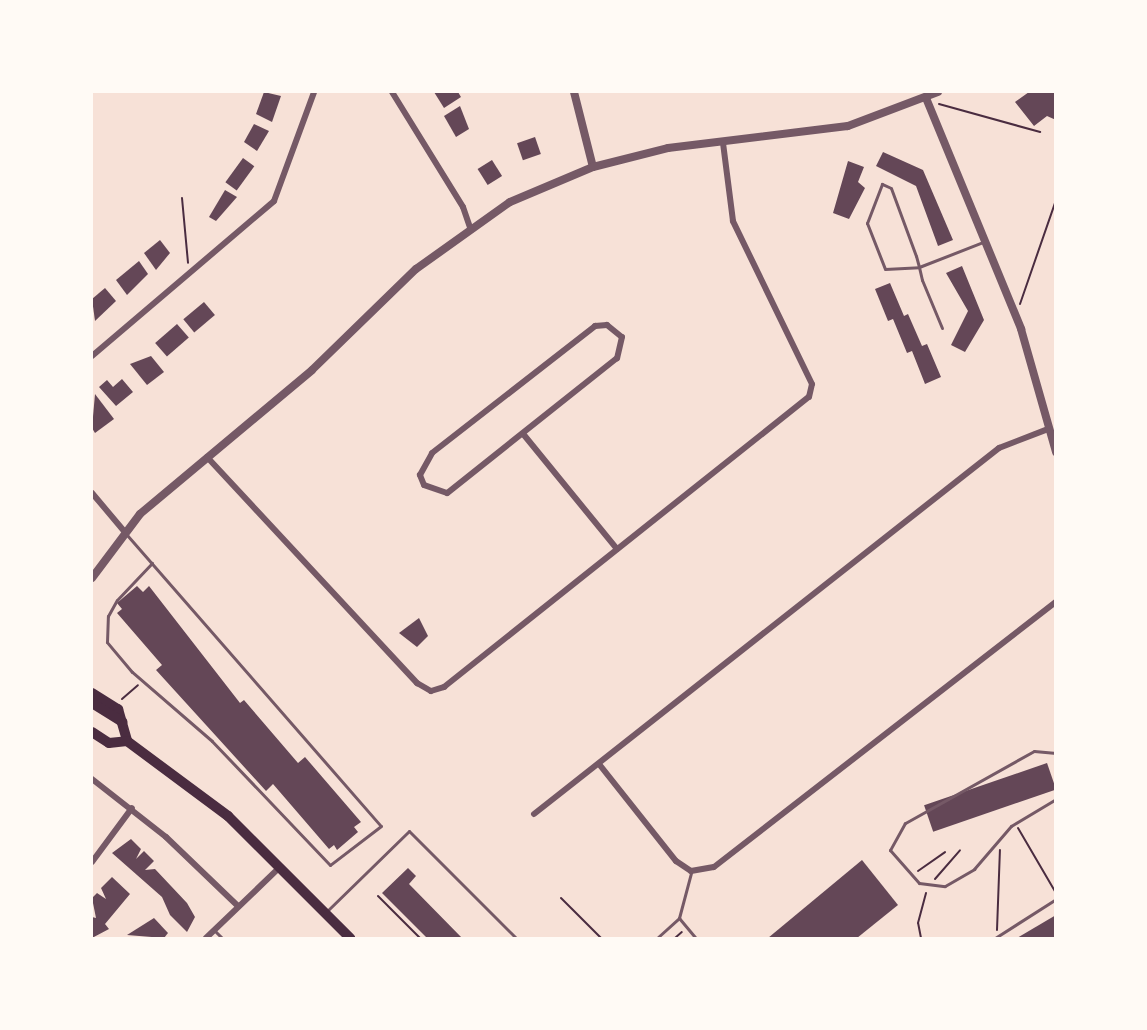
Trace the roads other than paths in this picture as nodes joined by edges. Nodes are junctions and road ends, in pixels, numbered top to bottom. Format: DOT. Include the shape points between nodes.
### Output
graph roads {
  1 [pos="314,92"];
  2 [pos="392,92"];
  3 [pos="574,92"];
  4 [pos="938,92"];
  5 [pos="925,95"];
  6 [pos="723,143"];
  7 [pos="593,167"];
  8 [pos="471,230"];
  9 [pos="986,241"];
  10 [pos="919,267"];
  11 [pos="942,328"];
  12 [pos="92,356"];
  13 [pos="1048,429"];
  14 [pos="524,435"];
  15 [pos="1056,452"];
  16 [pos="207,457"];
  17 [pos="92,493"];
  18 [pos="124,531"];
  19 [pos="617,549"];
  20 [pos="152,563"];
  21 [pos="92,578"];
  22 [pos="1056,602"];
  23 [pos="92,693"];
  24 [pos="92,703"];
  25 [pos="122,722"];
  26 [pos="92,732"];
  27 [pos="128,741"];
  28 [pos="1056,753"];
  29 [pos="599,764"];
  30 [pos="92,779"];
  31 [pos="1056,799"];
  32 [pos="132,808"];
  33 [pos="534,814"];
  34 [pos="92,862"];
  35 [pos="280,867"];
  36 [pos="691,871"];
  37 [pos="1056,899"];
  38 [pos="238,906"];
  39 [pos="325,913"];
  40 [pos="679,918"];
  41 [pos="214,931"];
  42 [pos="206,939"];
  43 [pos="222,939"];
  44 [pos="350,939"];
  45 [pos="516,939"];
  46 [pos="657,939"];
  47 [pos="696,939"];
  48 [pos="995,939"];
  1 -- 12 [label="street" via="274,201"];
  2 -- 8 [label="street" via="463,207"];
  3 -- 7 [label="street"];
  4 -- 5 [label="street"];
  5 -- 6 [label="street" via="848,126"];
  5 -- 9 [label="street"];
  6 -- 7 [label="street" via="668,148"];
  6 -- 19 [label="street" via="733,221 812,384 809,397"];
  7 -- 8 [label="street" via="510,202"];
  8 -- 16 [label="street" via="416,269 312,370"];
  9 -- 10 [label="lane"];
  9 -- 13 [label="street" via="1014,311"];
  10 -- 10 [label="lane" via="885,269 867,223 882,184 891,188"];
  10 -- 11 [label="lane"];
  13 -- 15 [label="street"];
  13 -- 29 [label="street" via="999,448"];
  14 -- 14 [label="street" via="617,358 623,349 617,330 595,326 432,453 420,475 424,485 447,493"];
  14 -- 19 [label="street"];
  16 -- 18 [label="street"];
  16 -- 19 [label="street" via="431,692 444,687"];
  17 -- 18 [label="street"];
  18 -- 20 [label="lane"];
  18 -- 21 [label="street"];
  20 -- 20 [label="lane" via="381,826 330,865 212,741 142,681 107,642 108,616"];
  22 -- 36 [label="street" via="714,867"];
  23 -- 25 [label="main road" via="118,709"];
  24 -- 25 [label="main road"];
  25 -- 27 [label="main road"];
  26 -- 27 [label="main road" via="109,743"];
  27 -- 35 [label="main road" via="199,790"];
  28 -- 31 [label="lane" via="1034,751 905,823 890,850 929,887 956,881 1015,823"];
  29 -- 33 [label="street"];
  29 -- 36 [label="street" via="676,861"];
  30 -- 32 [label="street"];
  32 -- 34 [label="street"];
  32 -- 38 [label="street"];
  35 -- 38 [label="street"];
  35 -- 39 [label="main road"];
  36 -- 40 [label="lane"];
  37 -- 48 [label="lane"];
  38 -- 41 [label="street"];
  39 -- 44 [label="main road"];
  39 -- 45 [label="lane" via="409,831"];
  40 -- 46 [label="lane"];
  40 -- 47 [label="lane"];
  41 -- 42 [label="street"];
  41 -- 43 [label="lane"];
}
